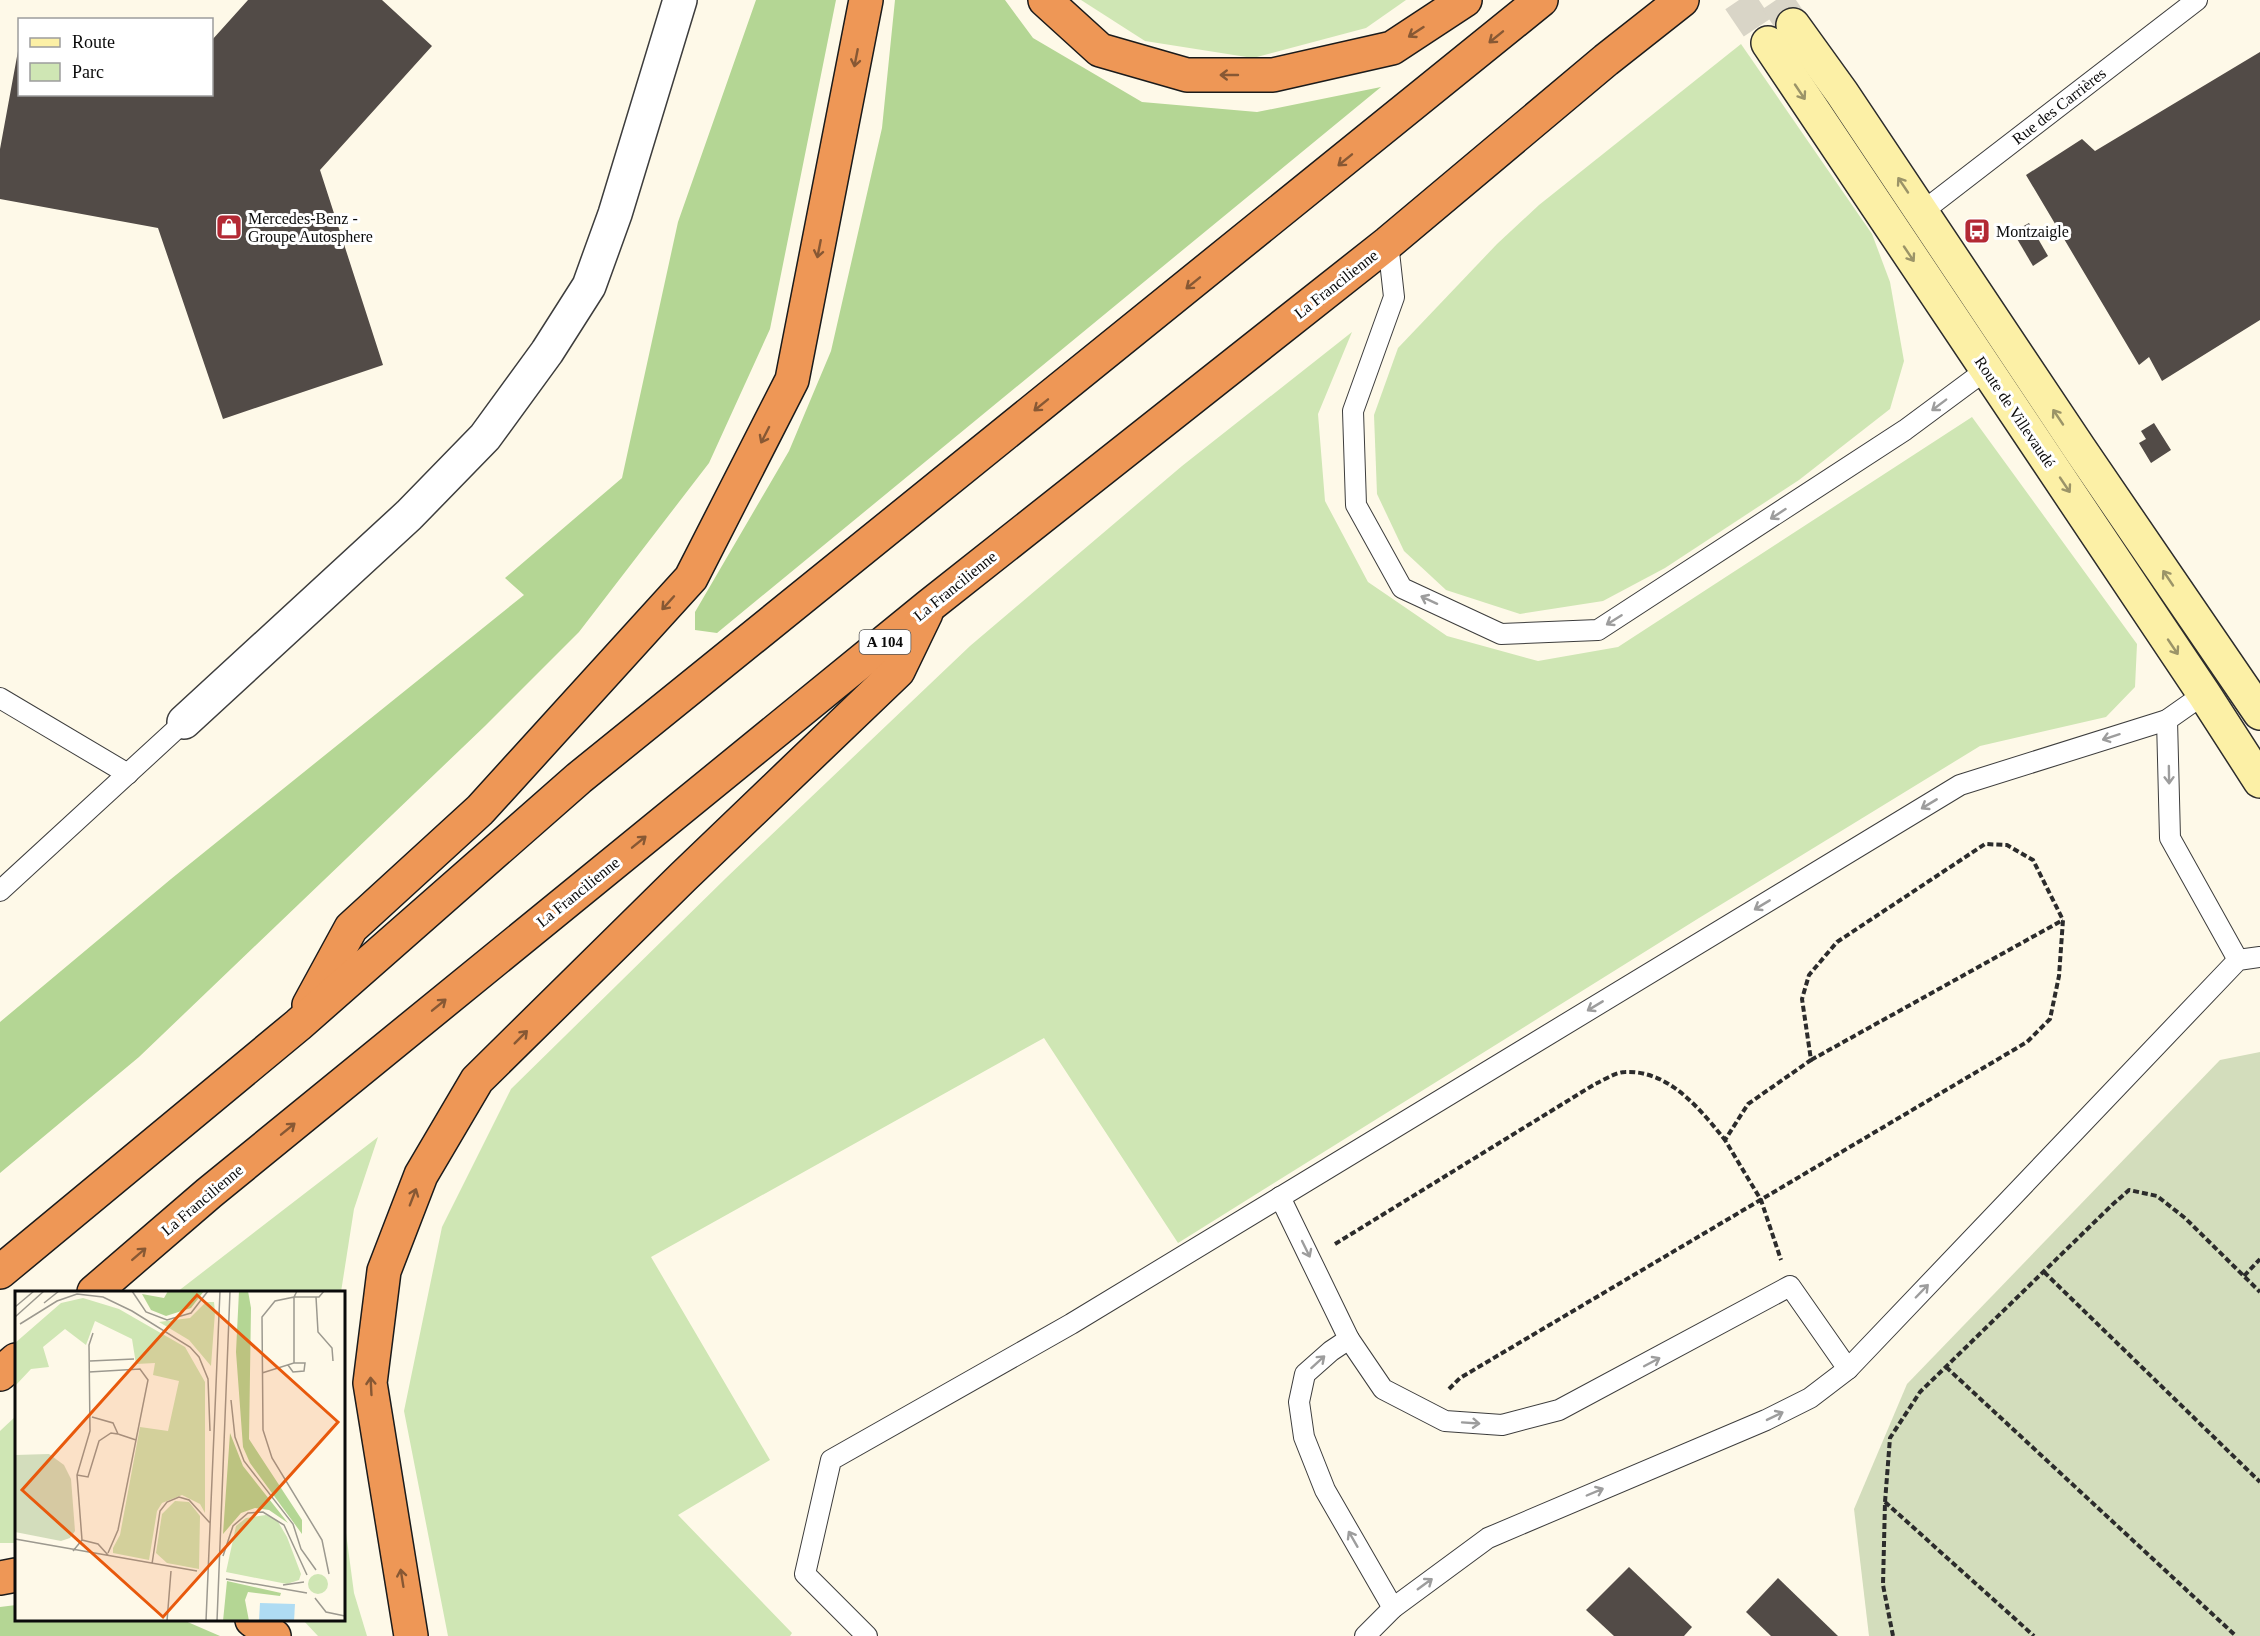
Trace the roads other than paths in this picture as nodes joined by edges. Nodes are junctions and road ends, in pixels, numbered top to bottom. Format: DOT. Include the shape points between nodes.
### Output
graph roads {
  1 [pos="680,0"];
  2 [pos="866,0"];
  3 [pos="1045,0"];
  4 [pos="1465,0"];
  5 [pos="1541,0"];
  6 [pos="1682,0"];
  7 [pos="2197,0"];
  8 [pos="1922,212"];
  9 [pos="1388,243"];
  10 [pos="1986,370"];
  11 [pos="929,606"];
  12 [pos="2204,694"];
  13 [pos="0,698"];
  14 [pos="2260,713"];
  15 [pos="2167,720"];
  16 [pos="184,722"];
  17 [pos="128,774"];
  18 [pos="2260,781"];
  19 [pos="0,891"];
  20 [pos="2260,957"];
  21 [pos="2238,960"];
  22 [pos="298,1025"];
  23 [pos="1280,1197"];
  24 [pos="0,1272"];
  25 [pos="96,1291"];
  26 [pos="1349,1339"];
  27 [pos="15,1361"];
  28 [pos="1848,1369"];
  29 [pos="0,1374"];
  30 [pos="15,1575"];
  31 [pos="0,1578"];
  32 [pos="1393,1608"];
  33 [pos="253,1621"];
  34 [pos="274,1636"];
  35 [pos="411,1636"];
  36 [pos="867,1636"];
  37 [pos="1365,1636"];
  1 -- 16 [label="street" via="589,286 547,352 485,437 409,515"];
  2 -- 22 [label="highway, one-way" via="792,380 691,578 480,810 351,928"];
  4 -- 3 [label="highway, one-way" via="1392,48 1273,75 1187,75 1100,50"];
  5 -- 22 [label="highway, one-way" via="579,778"];
  6 -- 9 [label="highway, La Francilienne / A 104"];
  7 -- 8 [label="lane, Rue des Carrières"];
  8 -- 10 [label="main road, Route de Villevaudé, one-way" via="1842,93 1780,34"];
  14 -- 8 [label="main road, Route de Villevaudé, one-way"];
  10 -- 9 [label="lane, one-way" via="1905,430 1598,630 1501,634 1402,588 1356,505 1353,411 1394,297"];
  9 -- 11 [label="highway, La Francilienne / A 104"];
  10 -- 12 [label="main road, Route de Villevaudé, one-way"];
  25 -- 11 [label="highway, La Francilienne / A 104, one-way" via="209,1193"];
  35 -- 11 [label="highway, one-way" via="370,1383 384,1271 422,1175 477,1080 898,671"];
  12 -- 15 [label="lane"];
  12 -- 18 [label="main road, Route de Villevaudé"];
  13 -- 17 [label="lane"];
  15 -- 21 [label="lane, one-way" via="2170,838"];
  15 -- 23 [label="lane, one-way" via="1960,785"];
  16 -- 17 [label="lane"];
  17 -- 19 [label="lane"];
  20 -- 21 [label="lane"];
  28 -- 21 [label="lane, one-way"];
  22 -- 24 [label="highway"];
  23 -- 26 [label="lane, one-way"];
  23 -- 36 [label="lane" via="1071,1324 831,1461 804,1574"];
  26 -- 28 [label="lane, one-way" via="1383,1389 1445,1421 1502,1425 1559,1410 1790,1286"];
  32 -- 26 [label="lane, one-way" via="1325,1490 1304,1437 1299,1402 1305,1374"];
  27 -- 29 [label="highway"];
  32 -- 28 [label="lane, one-way" via="1488,1538 1766,1420 1810,1398"];
  30 -- 31 [label="highway"];
  32 -- 37 [label="lane"];
  33 -- 34 [label="highway"];
}
